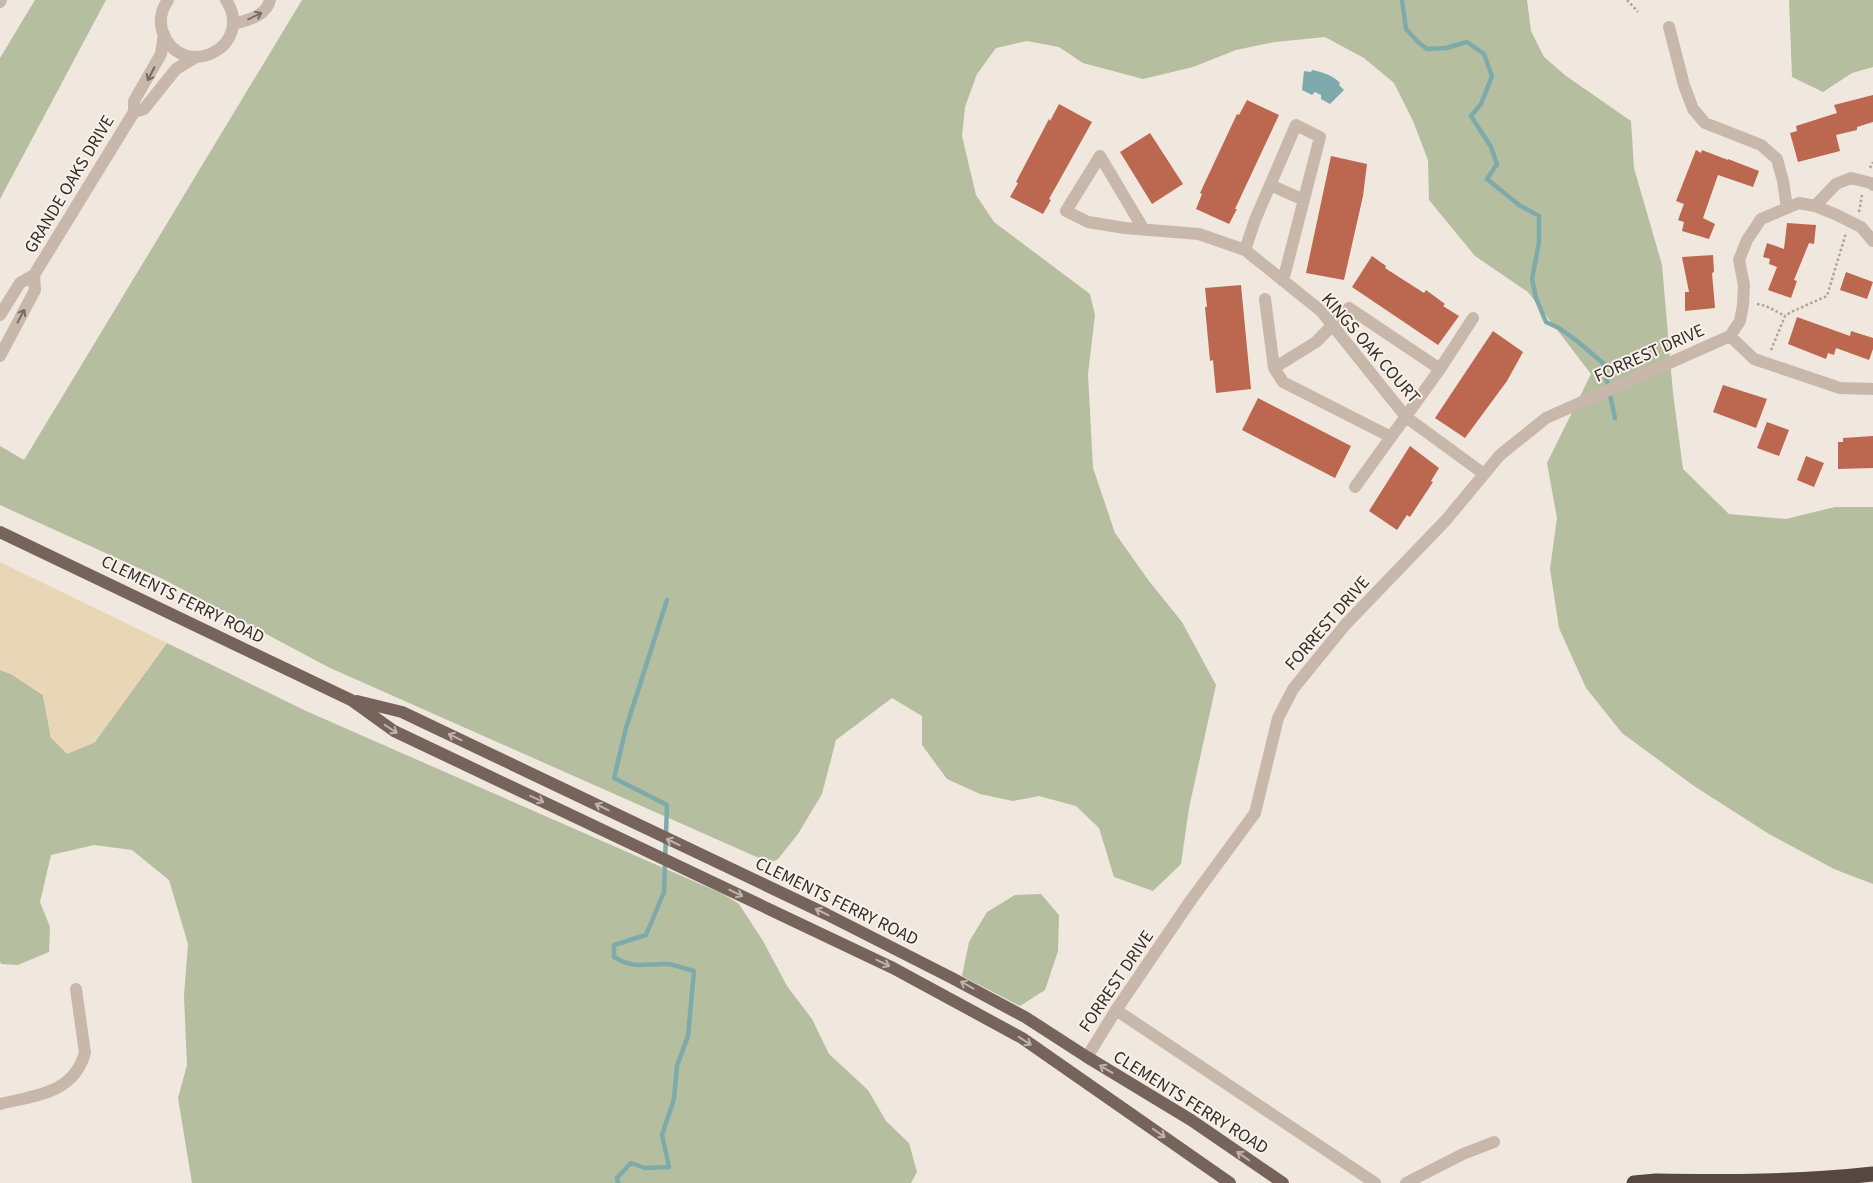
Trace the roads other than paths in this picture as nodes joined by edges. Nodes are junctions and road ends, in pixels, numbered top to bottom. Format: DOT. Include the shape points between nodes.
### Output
graph roads {
  1 [pos="168,0"];
  2 [pos="226,0"];
  3 [pos="270,0"];
  4 [pos="233,24"];
  5 [pos="1669,27"];
  6 [pos="164,34"];
  7 [pos="196,57"];
  8 [pos="134,112"];
  9 [pos="1869,183"];
  10 [pos="1270,184"];
  11 [pos="1304,200"];
  12 [pos="1815,206"];
  13 [pos="1787,208"];
  14 [pos="1144,230"];
  15 [pos="1872,239"];
  16 [pos="1245,250"];
  17 [pos="34,275"];
  18 [pos="1283,281"];
  19 [pos="1265,299"];
  20 [pos="0,315"];
  21 [pos="1473,318"];
  22 [pos="1332,325"];
  23 [pos="1730,336"];
  24 [pos="0,356"];
  25 [pos="1274,368"];
  26 [pos="1440,369"];
  27 [pos="1873,389"];
  28 [pos="1406,417"];
  29 [pos="1391,437"];
  30 [pos="1484,474"];
  31 [pos="1355,487"];
  32 [pos="0,532"];
  33 [pos="351,700"];
  34 [pos="76,989"];
  35 [pos="1116,1010"];
  36 [pos="1087,1057"];
  37 [pos="0,1104"];
  38 [pos="1494,1142"];
  39 [pos="1873,1174"];
  40 [pos="1230,1183"];
  41 [pos="1284,1183"];
  42 [pos="1375,1183"];
  43 [pos="1406,1183"];
  44 [pos="1634,1183"];
  1 -- 6 [label="street, GRANDE OAKS DRIVE" via="161,17"];
  2 -- 4 [label="street"];
  4 -- 3 [label="street, one-way" via="262,14"];
  4 -- 7 [label="street, GRANDE OAKS DRIVE" via="227,41 219,50 208,56"];
  5 -- 13 [label="street" via="1693,108 1705,122 1761,146 1777,159"];
  6 -- 7 [label="street" via="174,49"];
  6 -- 8 [label="street, GRANDE OAKS DRIVE, one-way" via="161,54 134,101"];
  7 -- 8 [label="street, GRANDE OAKS DRIVE" via="176,69 144,109"];
  8 -- 17 [label="street, GRANDE OAKS DRIVE"];
  9 -- 12 [label="street" via="1851,178 1836,184"];
  10 -- 11 [label="street"];
  10 -- 11 [label="street" via="1296,125 1320,137"];
  10 -- 16 [label="street"];
  11 -- 18 [label="street"];
  12 -- 13 [label="street, FORREST DRIVE" via="1799,203"];
  12 -- 15 [label="street, FORREST DRIVE" via="1861,227"];
  13 -- 23 [label="street, FORREST DRIVE" via="1760,219 1747,240 1739,260 1744,285 1743,305 1740,321"];
  14 -- 14 [label="street, KINGS OAK COURT" via="1088,222 1066,210 1100,156"];
  14 -- 16 [label="street, KINGS OAK COURT" via="1199,234"];
  16 -- 18 [label="street, KINGS OAK COURT"];
  17 -- 20 [label="street, GRANDE OAKS DRIVE" via="20,283"];
  24 -- 17 [label="street, GRANDE OAKS DRIVE, one-way" via="35,290"];
  18 -- 22 [label="street, KINGS OAK COURT"];
  19 -- 25 [label="street"];
  21 -- 26 [label="street"];
  22 -- 25 [label="street" via="1316,342"];
  22 -- 26 [label="street" via="1349,308"];
  22 -- 28 [label="street, KINGS OAK COURT"];
  23 -- 27 [label="street, FORREST DRIVE" via="1754,359 1840,388"];
  23 -- 30 [label="street, FORREST DRIVE" via="1546,418 1500,455"];
  25 -- 29 [label="street" via="1283,382"];
  26 -- 28 [label="street"];
  28 -- 29 [label="street"];
  28 -- 30 [label="street, KINGS OAK COURT"];
  29 -- 31 [label="street"];
  30 -- 35 [label="street, FORREST DRIVE" via="1446,520 1344,625 1293,689 1278,718 1255,813"];
  32 -- 33 [label="main road, CLEMENTS FERRY ROAD"];
  36 -- 33 [label="main road, CLEMENTS FERRY ROAD, one-way" via="1026,1017 826,914 402,712"];
  33 -- 40 [label="main road, CLEMENTS FERRY ROAD, one-way" via="394,731 893,968 1022,1038"];
  34 -- 37 [label="street" via="85,1053 76,1075 52,1092"];
  35 -- 36 [label="street, FORREST DRIVE"];
  35 -- 42 [label="street"];
  41 -- 36 [label="main road, CLEMENTS FERRY ROAD, one-way" via="1191,1120"];
  38 -- 43 [label="street"];
  39 -- 44 [label="highway" via="1792,1180"];
}
